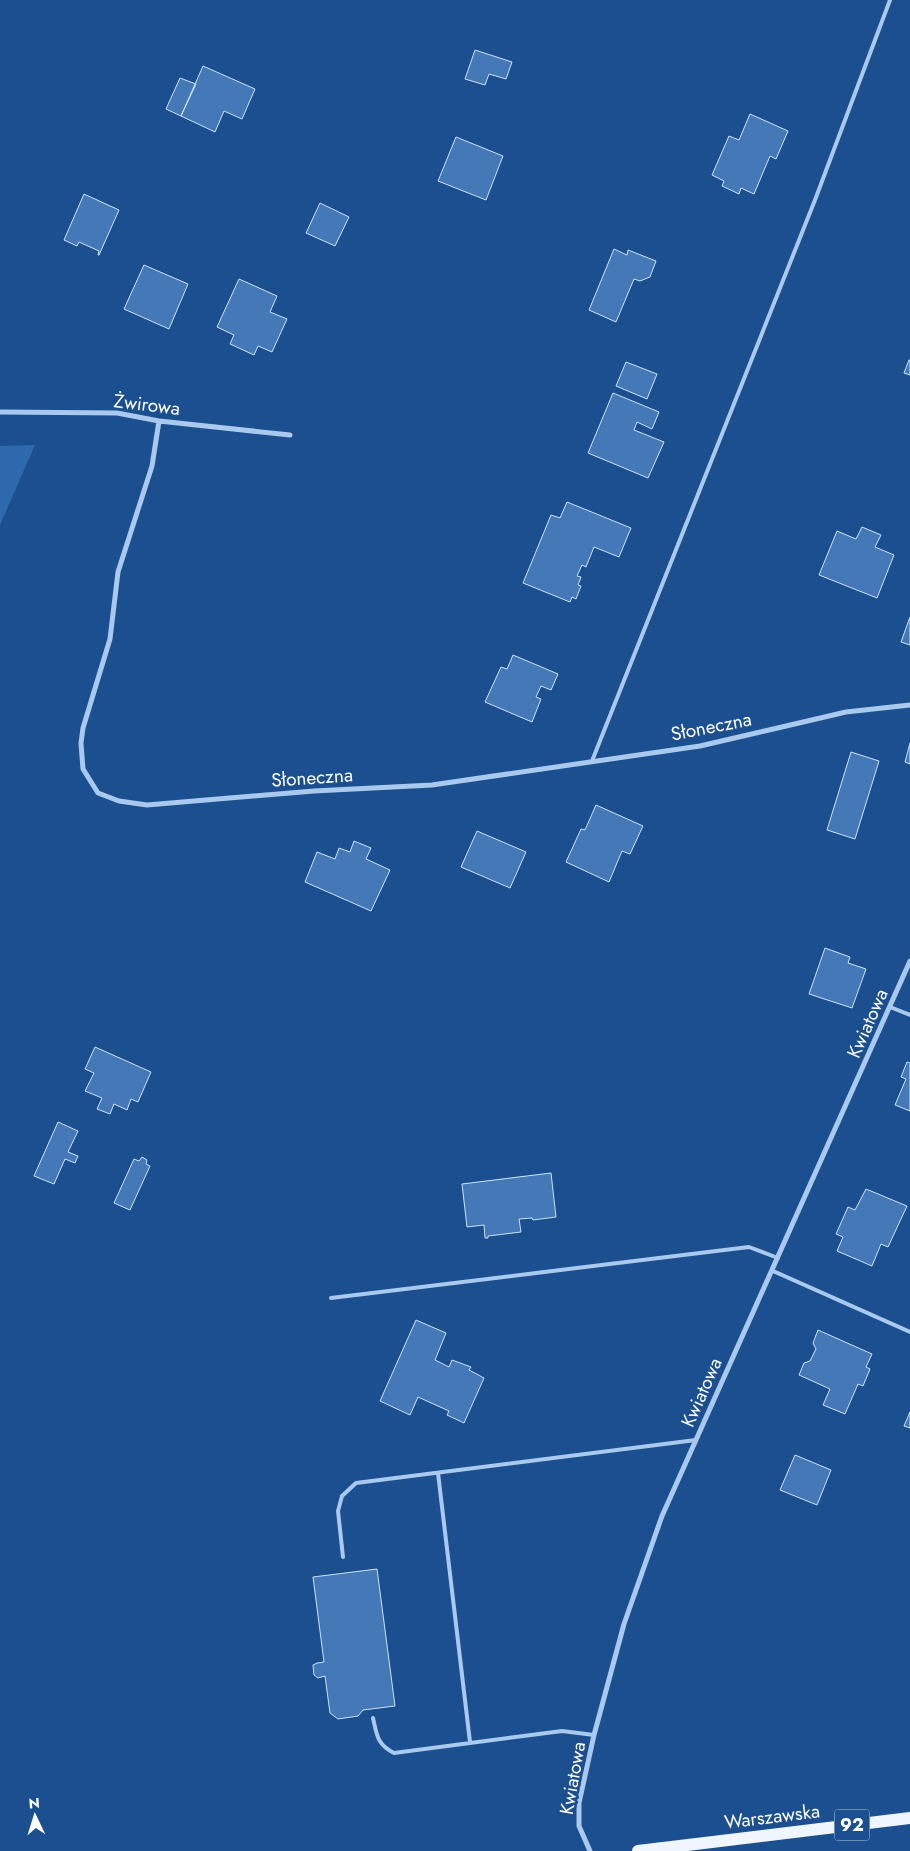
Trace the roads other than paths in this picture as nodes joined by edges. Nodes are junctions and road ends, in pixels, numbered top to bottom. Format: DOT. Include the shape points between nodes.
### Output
graph roads {
  1 [pos="890,0"];
  2 [pos="0,412"];
  3 [pos="159,421"];
  4 [pos="290,435"];
  5 [pos="910,705"];
  6 [pos="592,761"];
  7 [pos="910,961"];
  8 [pos="890,1007"];
  9 [pos="910,1016"];
  10 [pos="778,1258"];
  11 [pos="773,1271"];
  12 [pos="331,1298"];
  13 [pos="910,1332"];
  14 [pos="696,1440"];
  15 [pos="438,1473"];
  16 [pos="343,1557"];
  17 [pos="373,1718"];
  18 [pos="594,1735"];
  19 [pos="470,1742"];
  20 [pos="910,1818"];
  21 [pos="590,1851"];
  22 [pos="638,1851"];
  1 -- 6 [label="lane" via="815,200"];
  2 -- 3 [label="street, Żwirowa" via="118,413"];
  3 -- 4 [label="street, Żwirowa"];
  3 -- 6 [label="street, Słoneczna" via="152,466 118,572 110,639 83,728 83,769 98,793 147,806 314,791 432,785"];
  5 -- 6 [label="street, Słoneczna" via="846,712 700,746"];
  7 -- 8 [label="street, Kwiatowa"];
  8 -- 9 [label="lane"];
  8 -- 10 [label="street, Kwiatowa"];
  10 -- 11 [label="street, Kwiatowa"];
  10 -- 12 [label="lane" via="749,1248"];
  11 -- 13 [label="lane"];
  11 -- 14 [label="street, Kwiatowa"];
  14 -- 15 [label="lane"];
  14 -- 18 [label="street, Kwiatowa" via="642,1568"];
  15 -- 16 [label="lane" via="356,1483 342,1496 338,1511"];
  15 -- 19 [label="lane"];
  17 -- 19 [label="lane" via="377,1738 394,1753"];
  18 -- 19 [label="lane" via="562,1731"];
  18 -- 21 [label="street, Kwiatowa" via="579,1803 579,1826"];
  20 -- 22 [label="main road, Warszawska / 92"];
}
